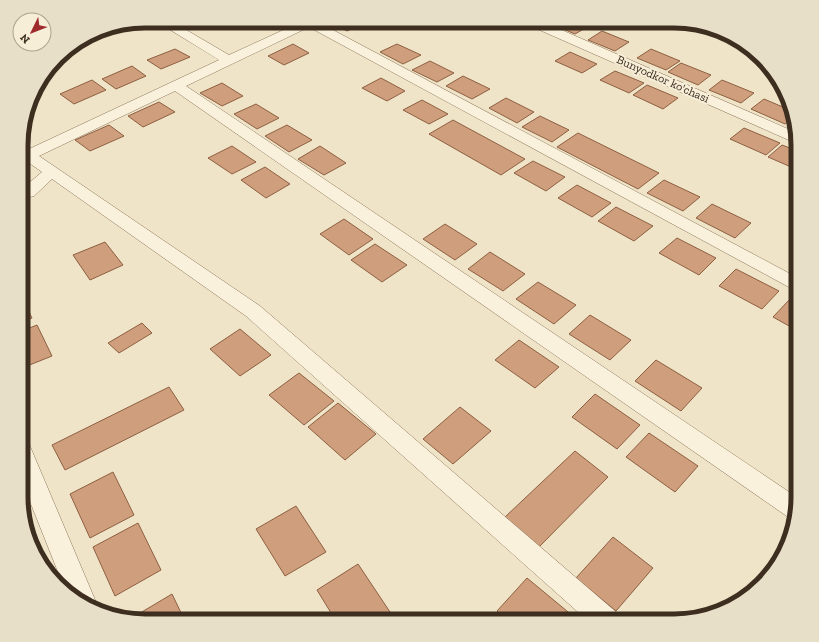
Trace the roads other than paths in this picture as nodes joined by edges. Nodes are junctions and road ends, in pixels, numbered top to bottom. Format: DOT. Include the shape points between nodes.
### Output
graph roads {
  1 [pos="174,28"];
  2 [pos="298,28"];
  3 [pos="322,28"];
  4 [pos="546,28"];
  5 [pos="228,60"];
  6 [pos="174,85"];
  7 [pos="790,136"];
  8 [pos="28,153"];
  9 [pos="28,156"];
  10 [pos="51,172"];
  11 [pos="28,192"];
  12 [pos="791,282"];
  13 [pos="28,468"];
  14 [pos="791,506"];
  15 [pos="80,594"];
  16 [pos="600,614"];
  1 -- 5 [label="street"];
  2 -- 5 [label="street"];
  3 -- 12 [label="street"];
  4 -- 7 [label="street, Bunyodkor ko'chasi"];
  5 -- 6 [label="street"];
  6 -- 8 [label="street"];
  6 -- 14 [label="street"];
  9 -- 10 [label="street"];
  10 -- 11 [label="street"];
  10 -- 16 [label="street" via="253,311"];
  13 -- 15 [label="street"];
}
